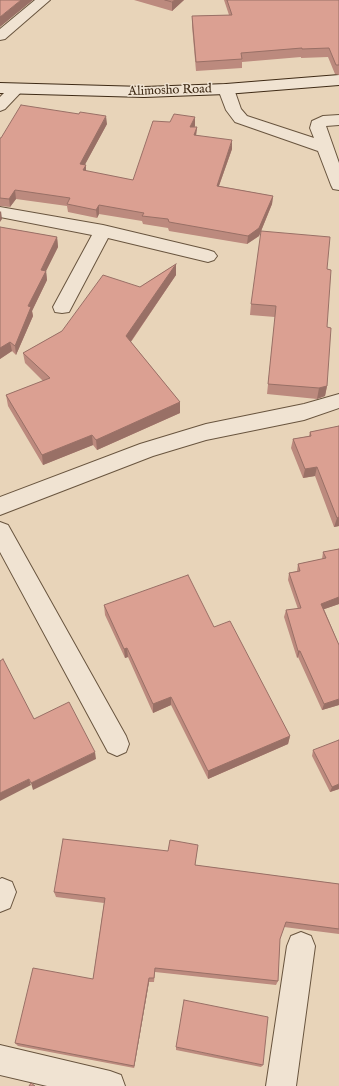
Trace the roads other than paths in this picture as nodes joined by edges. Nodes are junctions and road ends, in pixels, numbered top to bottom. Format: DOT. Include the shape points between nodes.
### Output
graph roads {
  1 [pos="43,0"];
  2 [pos="0,36"];
  3 [pos="339,80"];
  4 [pos="0,88"];
  5 [pos="226,88"];
  6 [pos="16,89"];
  7 [pos="0,106"];
  8 [pos="339,120"];
  9 [pos="326,148"];
  10 [pos="339,185"];
  11 [pos="0,212"];
  12 [pos="103,231"];
  13 [pos="208,256"];
  14 [pos="62,306"];
  15 [pos="339,401"];
  16 [pos="0,506"];
  17 [pos="0,531"];
  18 [pos="116,744"];
  19 [pos="301,946"];
  20 [pos="0,1060"];
  21 [pos="110,1086"];
  22 [pos="280,1086"];
  1 -- 2 [label="street"];
  3 -- 5 [label="street, Alimosho Road"];
  4 -- 6 [label="street, Alimosho Road"];
  5 -- 6 [label="street, Alimosho Road" via="144,92"];
  5 -- 9 [label="street" via="234,110 241,119"];
  6 -- 7 [label="street"];
  8 -- 9 [label="street" via="323,121 318,124"];
  9 -- 10 [label="street"];
  11 -- 12 [label="street"];
  12 -- 13 [label="street"];
  12 -- 14 [label="street"];
  15 -- 16 [label="street" via="304,412 206,432 147,450"];
  17 -- 18 [label="street"];
  19 -- 22 [label="street"];
  20 -- 21 [label="street"];
}
